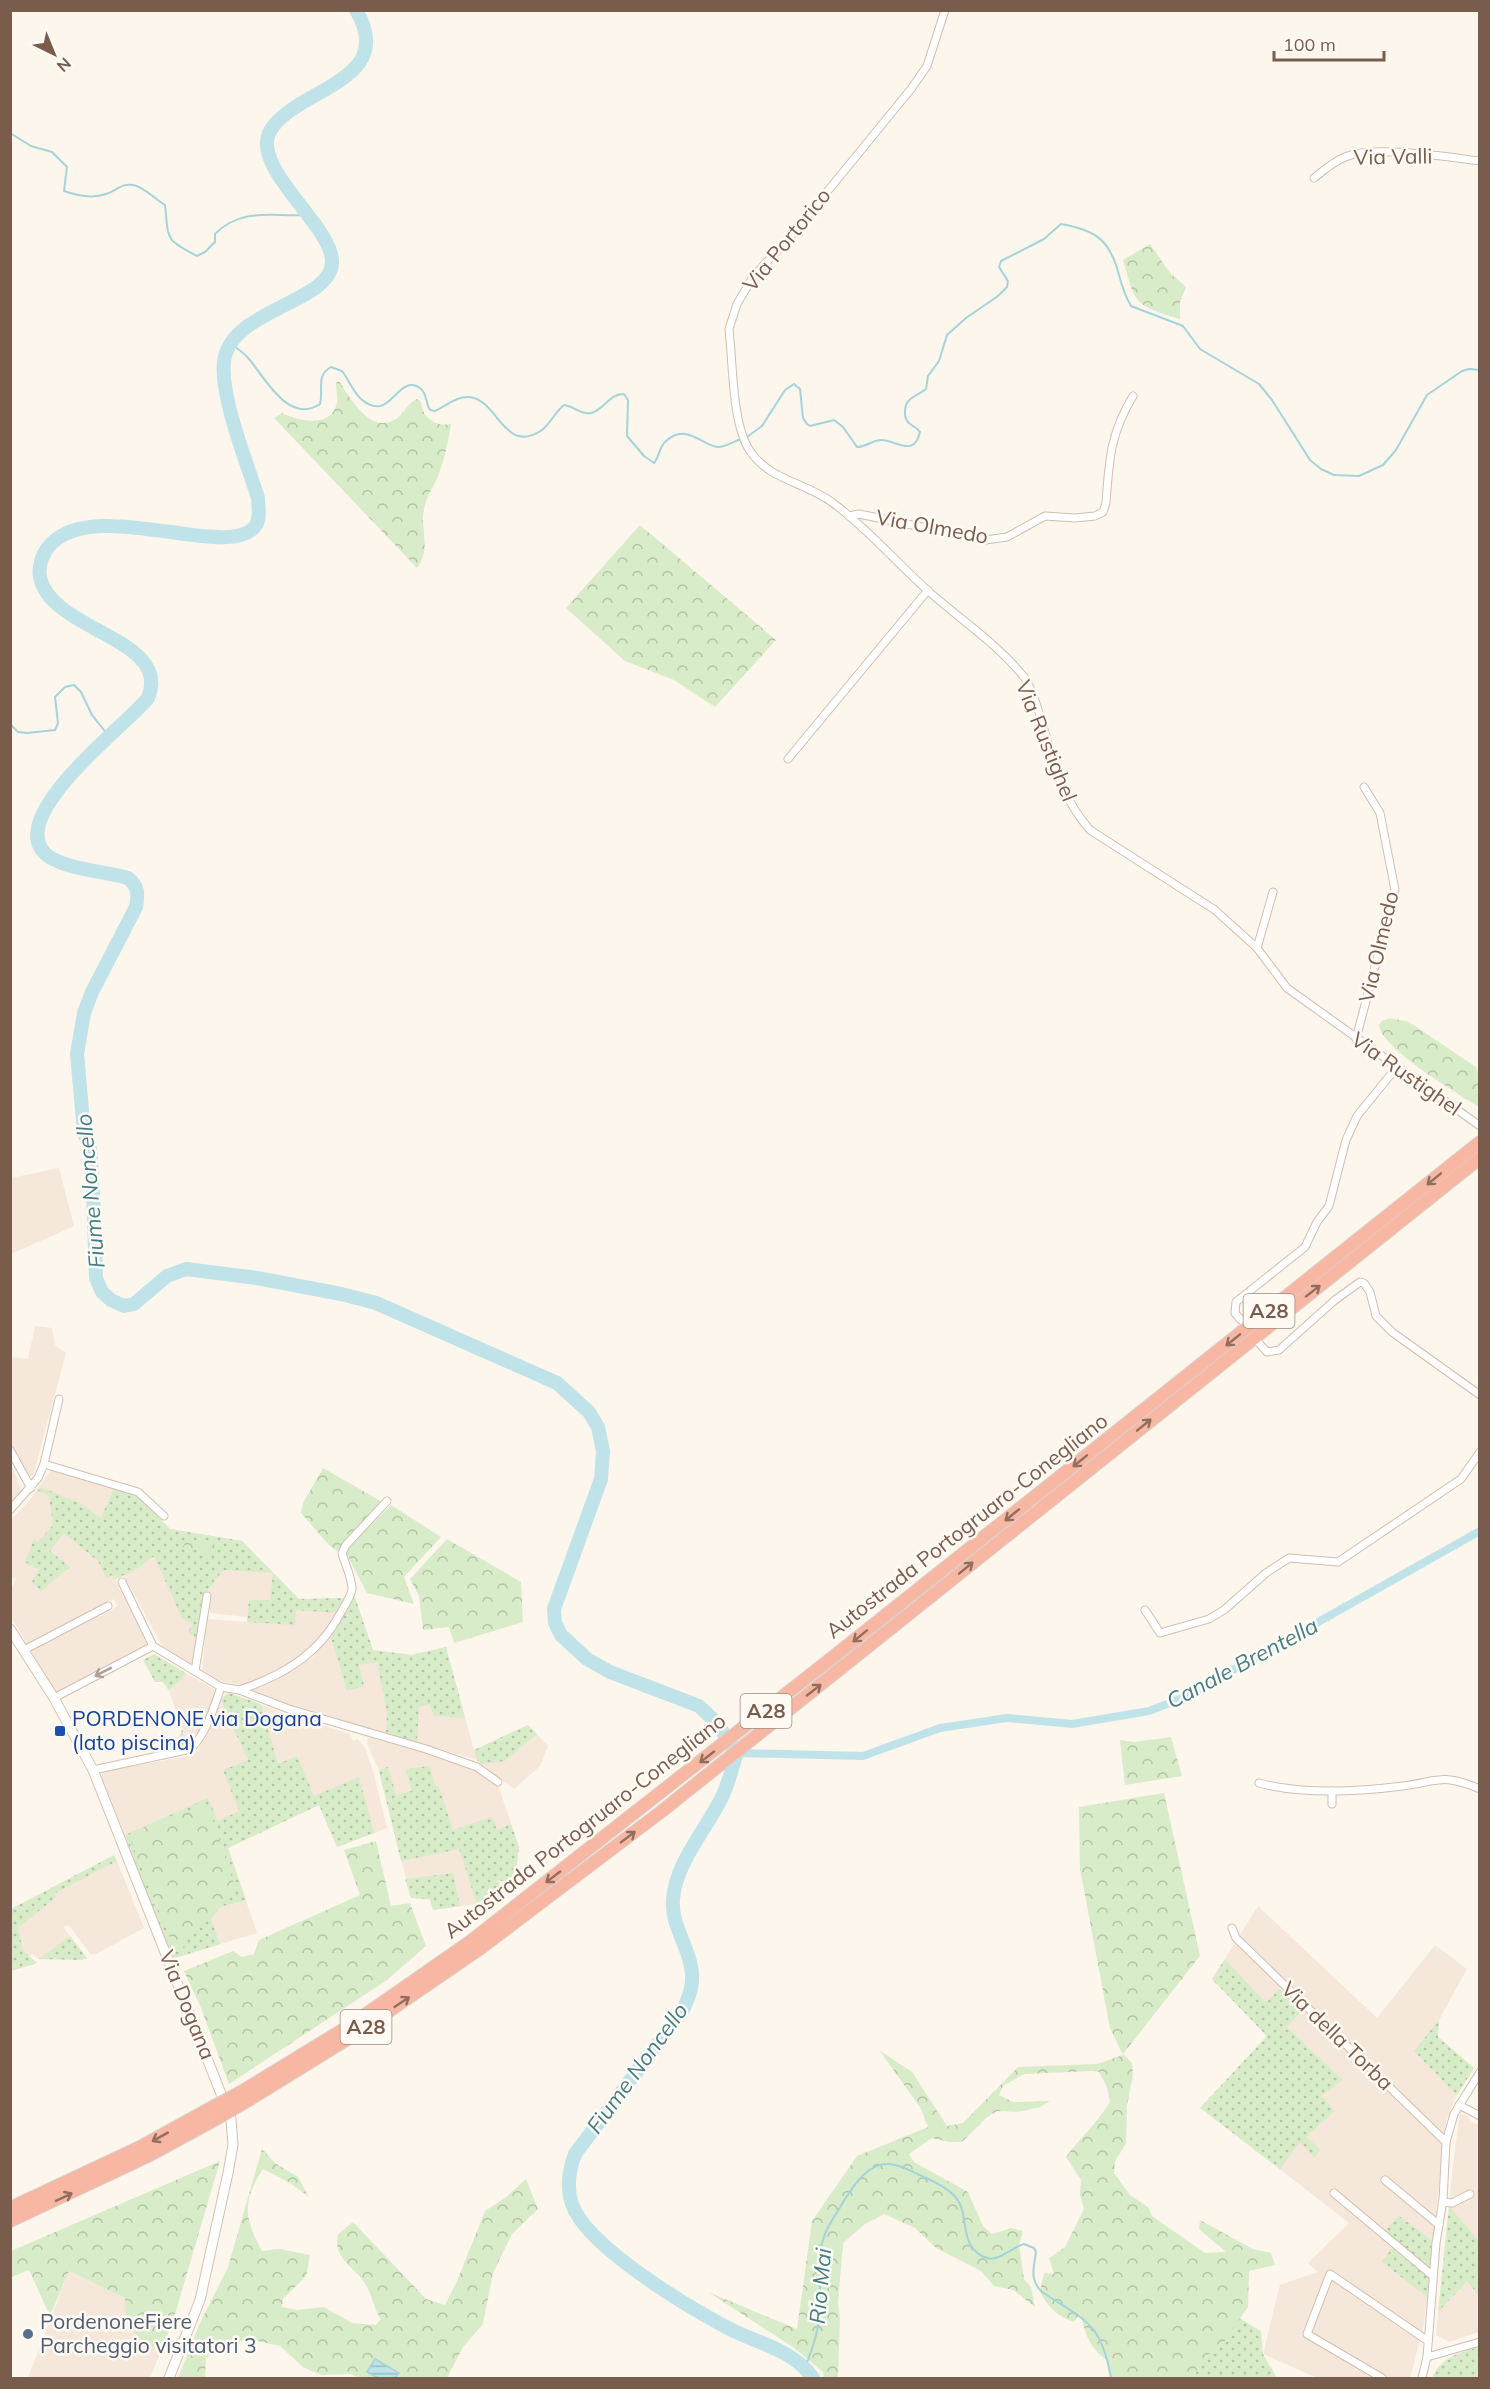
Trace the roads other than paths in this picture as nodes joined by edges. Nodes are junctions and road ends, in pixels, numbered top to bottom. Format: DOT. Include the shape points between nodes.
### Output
graph roads {
  1 [pos="945,10"];
  2 [pos="1479,161"];
  3 [pos="1314,178"];
  4 [pos="1133,396"];
  5 [pos="849,516"];
  6 [pos="928,590"];
  7 [pos="788,759"];
  8 [pos="1364,787"];
  9 [pos="1273,892"];
  10 [pos="1257,948"];
  11 [pos="1356,1039"];
  12 [pos="1396,1068"];
  13 [pos="1479,1126"];
  14 [pos="1479,1142"];
  15 [pos="1479,1158"];
  16 [pos="1241,1320"];
  17 [pos="1258,1342"];
  18 [pos="1479,1395"];
  19 [pos="59,1399"];
  20 [pos="10,1450"];
  21 [pos="1479,1452"];
  22 [pos="44,1464"];
  23 [pos="1062,1483"];
  24 [pos="31,1488"];
  25 [pos="387,1501"];
  26 [pos="10,1510"];
  27 [pos="164,1516"];
  28 [pos="122,1582"];
  29 [pos="207,1596"];
  30 [pos="108,1605"];
  31 [pos="1145,1610"];
  32 [pos="10,1629"];
  33 [pos="153,1646"];
  34 [pos="24,1650"];
  35 [pos="195,1671"];
  36 [pos="221,1687"];
  37 [pos="239,1690"];
  38 [pos="54,1698"];
  39 [pos="93,1770"];
  40 [pos="498,1782"];
  41 [pos="1259,1783"];
  42 [pos="1479,1789"];
  43 [pos="1332,1791"];
  44 [pos="1332,1804"];
  45 [pos="1232,1928"];
  46 [pos="1479,2072"];
  47 [pos="1459,2104"];
  48 [pos="213,2114"];
  49 [pos="1479,2116"];
  50 [pos="1446,2142"];
  51 [pos="1385,2180"];
  52 [pos="1334,2193"];
  53 [pos="1470,2194"];
  54 [pos="1442,2202"];
  55 [pos="10,2206"];
  56 [pos="10,2223"];
  57 [pos="1439,2225"];
  58 [pos="1433,2276"];
  59 [pos="1428,2341"];
  60 [pos="1479,2342"];
  61 [pos="1427,2357"];
  62 [pos="169,2379"];
  63 [pos="1382,2379"];
  64 [pos="1422,2379"];
  1 -- 5 [label="street, Via Portorico" via="927,66 795,231 753,277 729,328 739,425 746,442 772,473 831,501"];
  2 -- 3 [label="street, Via Valli" via="1417,153 1361,153 1334,162"];
  4 -- 5 [label="street, Via Olmedo" via="1112,443 1106,503 1095,516 1045,516 1007,537 985,540 859,514"];
  5 -- 6 [label="street, Via Rustighel"];
  6 -- 7 [label="street"];
  6 -- 10 [label="street, Via Rustighel" via="1013,664 1026,681 1061,786 1075,813 1090,830 1215,910"];
  8 -- 11 [label="street, Via Olmedo" via="1380,813 1395,890"];
  9 -- 10 [label="street"];
  10 -- 11 [label="street, Via Rustighel" via="1287,988"];
  11 -- 12 [label="street, Via Rustighel"];
  12 -- 13 [label="street, Via Rustighel"];
  12 -- 16 [label="street" via="1357,1116 1346,1140 1329,1206 1305,1247 1236,1302 1235,1313"];
  14 -- 23 [label="highway, Autostrada Portogruaro-Conegliano / A28, one-way"];
  23 -- 15 [label="highway, Autostrada Portogruaro-Conegliano / A28, one-way"];
  17 -- 18 [label="street" via="1267,1352 1279,1350 1360,1281 1370,1292 1376,1316 1392,1332"];
  19 -- 22 [label="street"];
  20 -- 24 [label="street"];
  21 -- 31 [label="street" via="1461,1479 1338,1562 1289,1558 1209,1619 1160,1634"];
  22 -- 24 [label="street"];
  22 -- 27 [label="street" via="138,1492"];
  23 -- 48 [label="highway, Autostrada Portogruaro-Conegliano / A28, bridge" via="671,1804 476,1945"];
  24 -- 26 [label="street"];
  25 -- 37 [label="street" via="342,1553 351,1592 325,1637 308,1657 284,1672"];
  28 -- 33 [label="street"];
  29 -- 35 [label="street"];
  30 -- 34 [label="street"];
  32 -- 34 [label="street, Via Dogana"];
  33 -- 35 [label="street"];
  33 -- 38 [label="street, one-way"];
  34 -- 38 [label="street, Via Dogana"];
  35 -- 36 [label="street"];
  36 -- 37 [label="street"];
  36 -- 39 [label="street" via="209,1723 191,1749"];
  37 -- 40 [label="street" via="477,1767"];
  38 -- 39 [label="street, Via Dogana"];
  39 -- 62 [label="street, Via Dogana" via="233,2129 228,2173 200,2300"];
  41 -- 43 [label="street"];
  42 -- 43 [label="street" via="1459,1780 1435,1778 1404,1786"];
  43 -- 44 [label="street"];
  45 -- 50 [label="street, Via della Torba" via="1236,1938"];
  46 -- 47 [label="street"];
  47 -- 49 [label="street"];
  47 -- 50 [label="street"];
  48 -- 55 [label="highway, Autostrada Portogruaro-Conegliano / A28, one-way"];
  56 -- 48 [label="highway, Autostrada Portogruaro-Conegliano / A28, one-way" via="148,2156"];
  50 -- 54 [label="street"];
  51 -- 57 [label="street"];
  52 -- 58 [label="street"];
  53 -- 54 [label="street" via="1452,2203"];
  54 -- 57 [label="street"];
  57 -- 58 [label="street"];
  58 -- 59 [label="street"];
  59 -- 61 [label="street"];
  59 -- 63 [label="street" via="1330,2274 1307,2334"];
  60 -- 61 [label="street"];
  61 -- 64 [label="street"];
}
